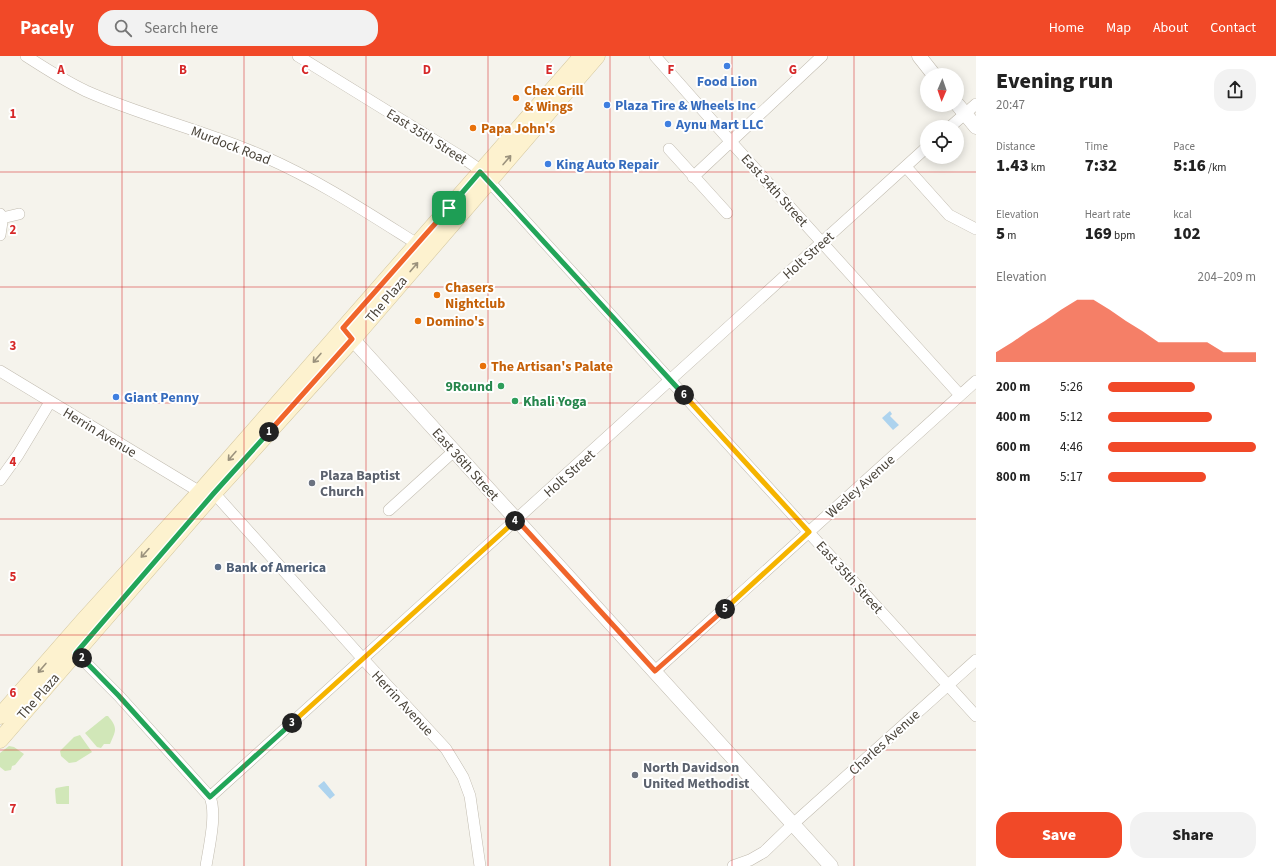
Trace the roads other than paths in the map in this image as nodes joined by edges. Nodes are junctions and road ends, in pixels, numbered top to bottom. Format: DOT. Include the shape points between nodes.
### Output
graph roads {
  1 [pos="26,56"];
  2 [pos="298,56"];
  3 [pos="655,56"];
  4 [pos="822,56"];
  5 [pos="919,56"];
  6 [pos="590,57"];
  7 [pos="928,68"];
  8 [pos="976,104"];
  9 [pos="964,108"];
  10 [pos="964,112"];
  11 [pos="976,127"];
  12 [pos="731,142"];
  13 [pos="669,149"];
  14 [pos="920,154"];
  15 [pos="906,167"];
  16 [pos="484,176"];
  17 [pos="693,177"];
  18 [pos="19,214"];
  19 [pos="727,214"];
  20 [pos="1,216"];
  21 [pos="976,229"];
  22 [pos="0,235"];
  23 [pos="822,242"];
  24 [pos="423,247"];
  25 [pos="348,334"];
  26 [pos="0,371"];
  27 [pos="671,380"];
  28 [pos="976,381"];
  29 [pos="960,395"];
  30 [pos="50,402"];
  31 [pos="454,451"];
  32 [pos="0,480"];
  33 [pos="207,493"];
  34 [pos="389,510"];
  35 [pos="517,520"];
  36 [pos="809,532"];
  37 [pos="76,653"];
  38 [pos="363,659"];
  39 [pos="976,660"];
  40 [pos="655,671"];
  41 [pos="948,685"];
  42 [pos="0,716"];
  43 [pos="976,716"];
  44 [pos="0,740"];
  45 [pos="210,797"];
  46 [pos="793,824"];
  47 [pos="206,866"];
  48 [pos="480,866"];
  49 [pos="733,866"];
  50 [pos="831,866"];
  1 -- 24 [label="street, Murdock Road" via="87,91 228,142 283,165"];
  2 -- 16 [label="street, East 35th Street" via="460,156"];
  3 -- 12 [label="street, East 34th Street"];
  4 -- 12 [label="street"];
  5 -- 7 [label="street"];
  6 -- 16 [label="main road, The Plaza"];
  8 -- 9 [label="street"];
  10 -- 11 [label="street"];
  12 -- 17 [label="street"];
  12 -- 23 [label="street, East 34th Street"];
  13 -- 17 [label="street"];
  14 -- 15 [label="street, Holt Street"];
  15 -- 21 [label="street" via="949,215"];
  15 -- 23 [label="street, Holt Street"];
  16 -- 24 [label="main road, The Plaza"];
  16 -- 27 [label="street, East 35th Street"];
  17 -- 19 [label="street"];
  18 -- 20 [label="street"];
  20 -- 22 [label="street"];
  23 -- 27 [label="street, Holt Street"];
  23 -- 29 [label="street, East 34th Street"];
  24 -- 25 [label="main road, The Plaza"];
  25 -- 31 [label="street, East 36th Street"];
  25 -- 33 [label="main road, The Plaza"];
  26 -- 30 [label="street, Herrin Avenue"];
  27 -- 35 [label="street, Holt Street"];
  27 -- 36 [label="street, East 35th Street"];
  28 -- 29 [label="street, Wesley Avenue"];
  29 -- 36 [label="street, Wesley Avenue"];
  30 -- 32 [label="street"];
  30 -- 33 [label="street, Herrin Avenue"];
  31 -- 34 [label="street"];
  31 -- 35 [label="street, East 36th Street"];
  33 -- 37 [label="main road, The Plaza"];
  33 -- 38 [label="street, Herrin Avenue"];
  33 -- 42 [label="main road, The Plaza, one-way" via="83,621"];
  35 -- 38 [label="street, Holt Street"];
  35 -- 40 [label="street, East 36th Street"];
  36 -- 40 [label="street, Wesley Avenue"];
  36 -- 41 [label="street, East 35th Street"];
  37 -- 44 [label="main road, The Plaza"];
  37 -- 45 [label="street" via="119,696"];
  38 -- 45 [label="street, Holt Street"];
  38 -- 48 [label="street, Herrin Avenue" via="441,742 461,772 472,806"];
  39 -- 41 [label="street, Charles Avenue"];
  40 -- 46 [label="street, East 36th Street"];
  41 -- 43 [label="street, East 35th Street"];
  41 -- 46 [label="street, Charles Avenue"];
  45 -- 47 [label="street" via="214,813"];
  46 -- 49 [label="street, Charles Avenue" via="764,852"];
  46 -- 50 [label="street, East 36th Street"];
}
